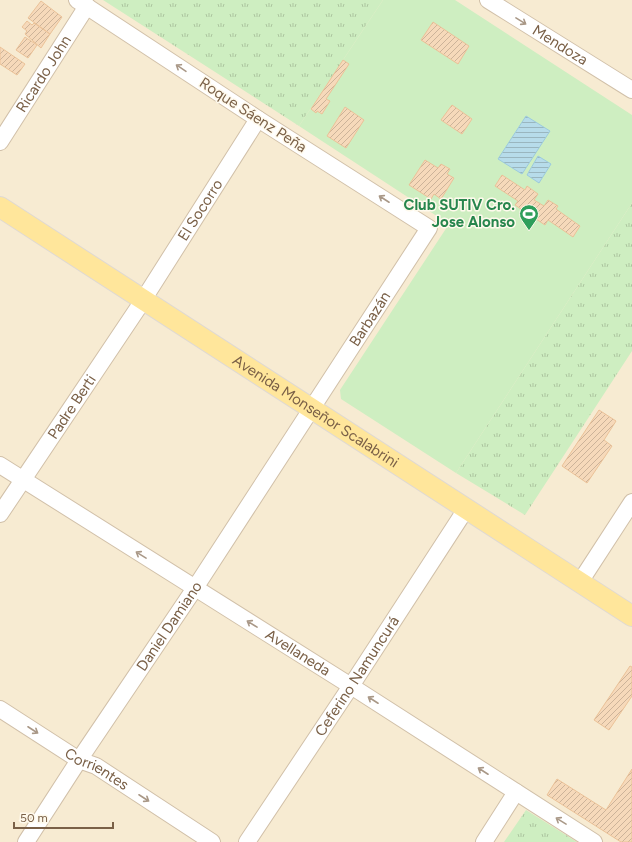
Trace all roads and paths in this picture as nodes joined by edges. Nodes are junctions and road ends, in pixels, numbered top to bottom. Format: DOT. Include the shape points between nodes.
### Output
graph roads {
  1 [pos="488,0"];
  2 [pos="82,3"];
  3 [pos="632,90"];
  4 [pos="258,119"];
  5 [pos="0,142"];
  6 [pos="0,207"];
  7 [pos="429,228"];
  8 [pos="143,300"];
  9 [pos="311,410"];
  10 [pos="0,466"];
  11 [pos="22,479"];
  12 [pos="632,502"];
  13 [pos="466,509"];
  14 [pos="0,514"];
  15 [pos="580,582"];
  16 [pos="195,588"];
  17 [pos="632,616"];
  18 [pos="351,686"];
  19 [pos="0,709"];
  20 [pos="79,760"];
  21 [pos="516,792"];
  22 [pos="26,842"];
  23 [pos="212,842"];
  24 [pos="247,842"];
  25 [pos="484,842"];
  26 [pos="594,842"];
  1 -- 3 [label="street, Mendoza, one-way"];
  4 -- 2 [label="street, Roque Sáenz Peña, one-way"];
  2 -- 5 [label="street, Ricardo John"];
  7 -- 4 [label="street, Roque Sáenz Peña, one-way"];
  4 -- 8 [label="street, El Socorro"];
  6 -- 8 [label="main road, Avenida Monseñor Scalabrini"];
  7 -- 9 [label="street, Barbazán"];
  8 -- 9 [label="main road, Avenida Monseñor Scalabrini"];
  8 -- 11 [label="street, Padre Berti"];
  9 -- 13 [label="main road, Avenida Monseñor Scalabrini"];
  9 -- 16 [label="street, Daniel Damiano"];
  10 -- 11 [label="street, Avellaneda"];
  11 -- 14 [label="street, Padre Berti"];
  16 -- 11 [label="street, Avellaneda, one-way"];
  12 -- 15 [label="street"];
  13 -- 15 [label="main road, Avenida Monseñor Scalabrini"];
  13 -- 18 [label="street, Ceferino Namuncurá"];
  15 -- 17 [label="main road, Avenida Monseñor Scalabrini"];
  18 -- 16 [label="street, Avellaneda, one-way"];
  16 -- 20 [label="street, Daniel Damiano"];
  21 -- 18 [label="street, Avellaneda, one-way"];
  18 -- 24 [label="street, Ceferino Namuncurá"];
  19 -- 20 [label="street, Corrientes, one-way"];
  20 -- 22 [label="street, Daniel Damiano"];
  20 -- 23 [label="street, Corrientes, one-way" via="96,766"];
  21 -- 25 [label="street"];
  26 -- 21 [label="street, Avellaneda, one-way"];
}
